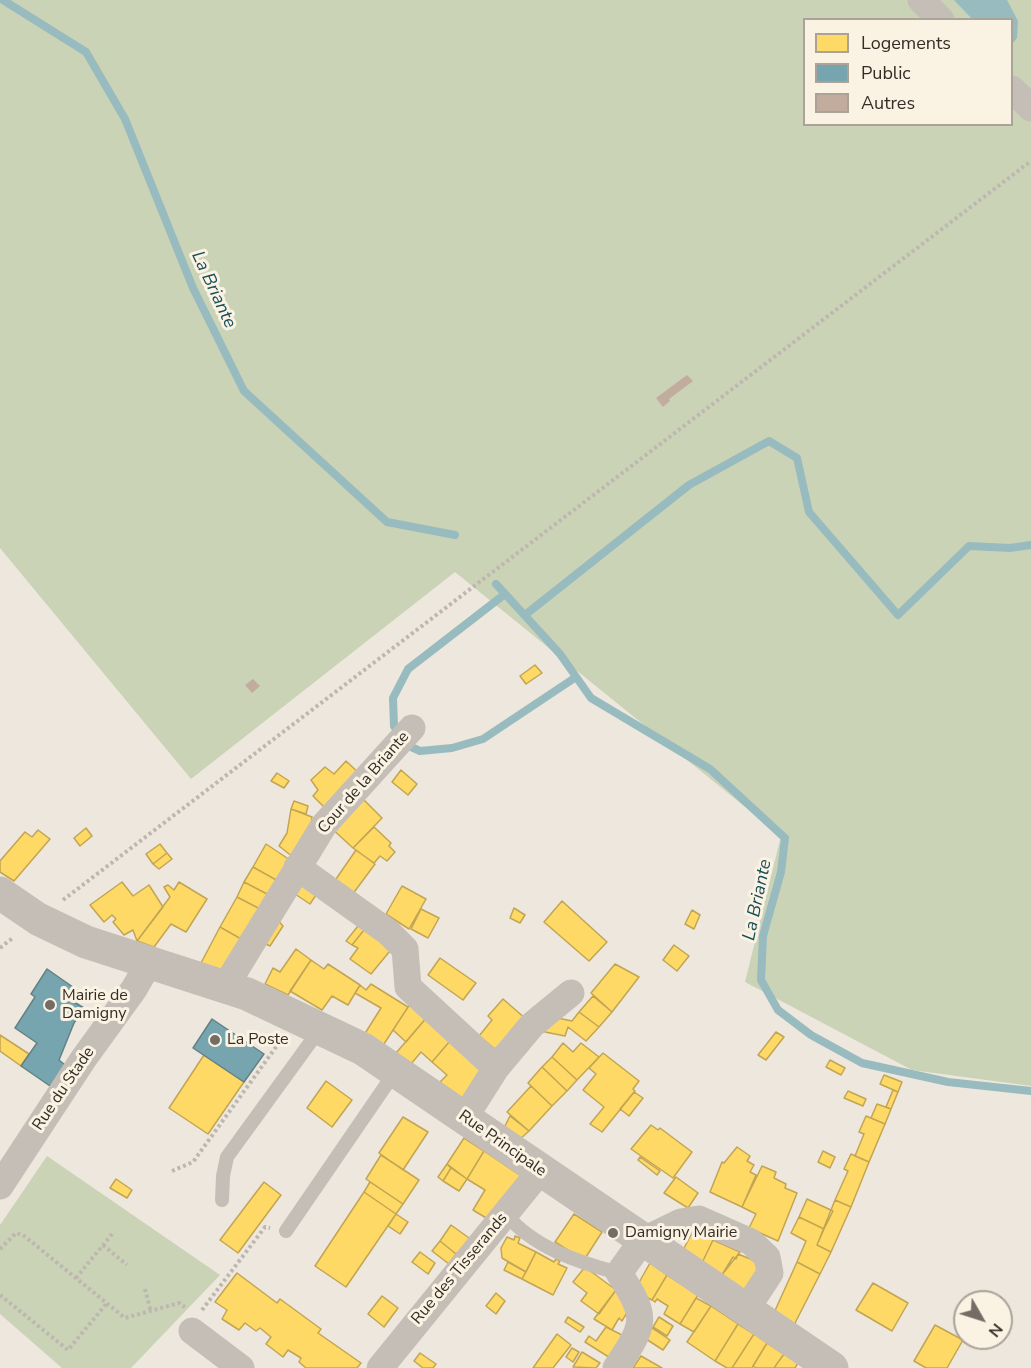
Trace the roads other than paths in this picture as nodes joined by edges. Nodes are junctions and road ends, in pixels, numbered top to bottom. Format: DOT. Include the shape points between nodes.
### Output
graph roads {
  1 [pos="921,0"];
  2 [pos="939,18"];
  3 [pos="1013,91"];
  4 [pos="1031,108"];
  5 [pos="412,728"];
  6 [pos="297,867"];
  7 [pos="0,893"];
  8 [pos="149,963"];
  9 [pos="225,987"];
  10 [pos="571,993"];
  11 [pos="309,1023"];
  12 [pos="496,1068"];
  13 [pos="396,1071"];
  14 [pos="465,1117"];
  15 [pos="541,1170"];
  16 [pos="0,1186"];
  17 [pos="222,1200"];
  18 [pos="506,1214"];
  19 [pos="286,1231"];
  20 [pos="642,1241"];
  21 [pos="620,1273"];
  22 [pos="746,1311"];
  23 [pos="195,1323"];
  24 [pos="242,1368"];
  25 [pos="380,1368"];
  26 [pos="616,1368"];
  27 [pos="832,1368"];
  1 -- 2 [label="street"];
  3 -- 4 [label="street"];
  5 -- 6 [label="street, Cour de la Briante" via="324,825"];
  6 -- 9 [label="street, Cour de la Briante"];
  6 -- 12 [label="street" via="405,949 408,987"];
  7 -- 8 [label="street, Rue Principale" via="38,919 86,942"];
  8 -- 9 [label="street, Rue Principale"];
  8 -- 16 [label="street, Rue du Stade"];
  9 -- 11 [label="street, Rue Principale"];
  10 -- 12 [label="street" via="532,1025"];
  11 -- 13 [label="street, Rue Principale" via="363,1049"];
  11 -- 17 [label="lane" via="227,1157"];
  12 -- 14 [label="street"];
  13 -- 14 [label="street, Rue Principale"];
  13 -- 19 [label="lane"];
  14 -- 15 [label="street, Rue Principale"];
  15 -- 18 [label="street, Rue des Tisserands"];
  15 -- 20 [label="street, Rue Principale"];
  18 -- 21 [label="lane" via="516,1227 579,1262"];
  18 -- 25 [label="street, Rue des Tisserands"];
  20 -- 21 [label="street"];
  20 -- 22 [label="street, Rue Principale"];
  20 -- 22 [label="street" via="681,1222 699,1219 751,1242 766,1257 770,1273"];
  21 -- 26 [label="street" via="637,1300 641,1316 638,1336"];
  22 -- 27 [label="street, Rue Principale"];
  23 -- 24 [label="street"];
}
